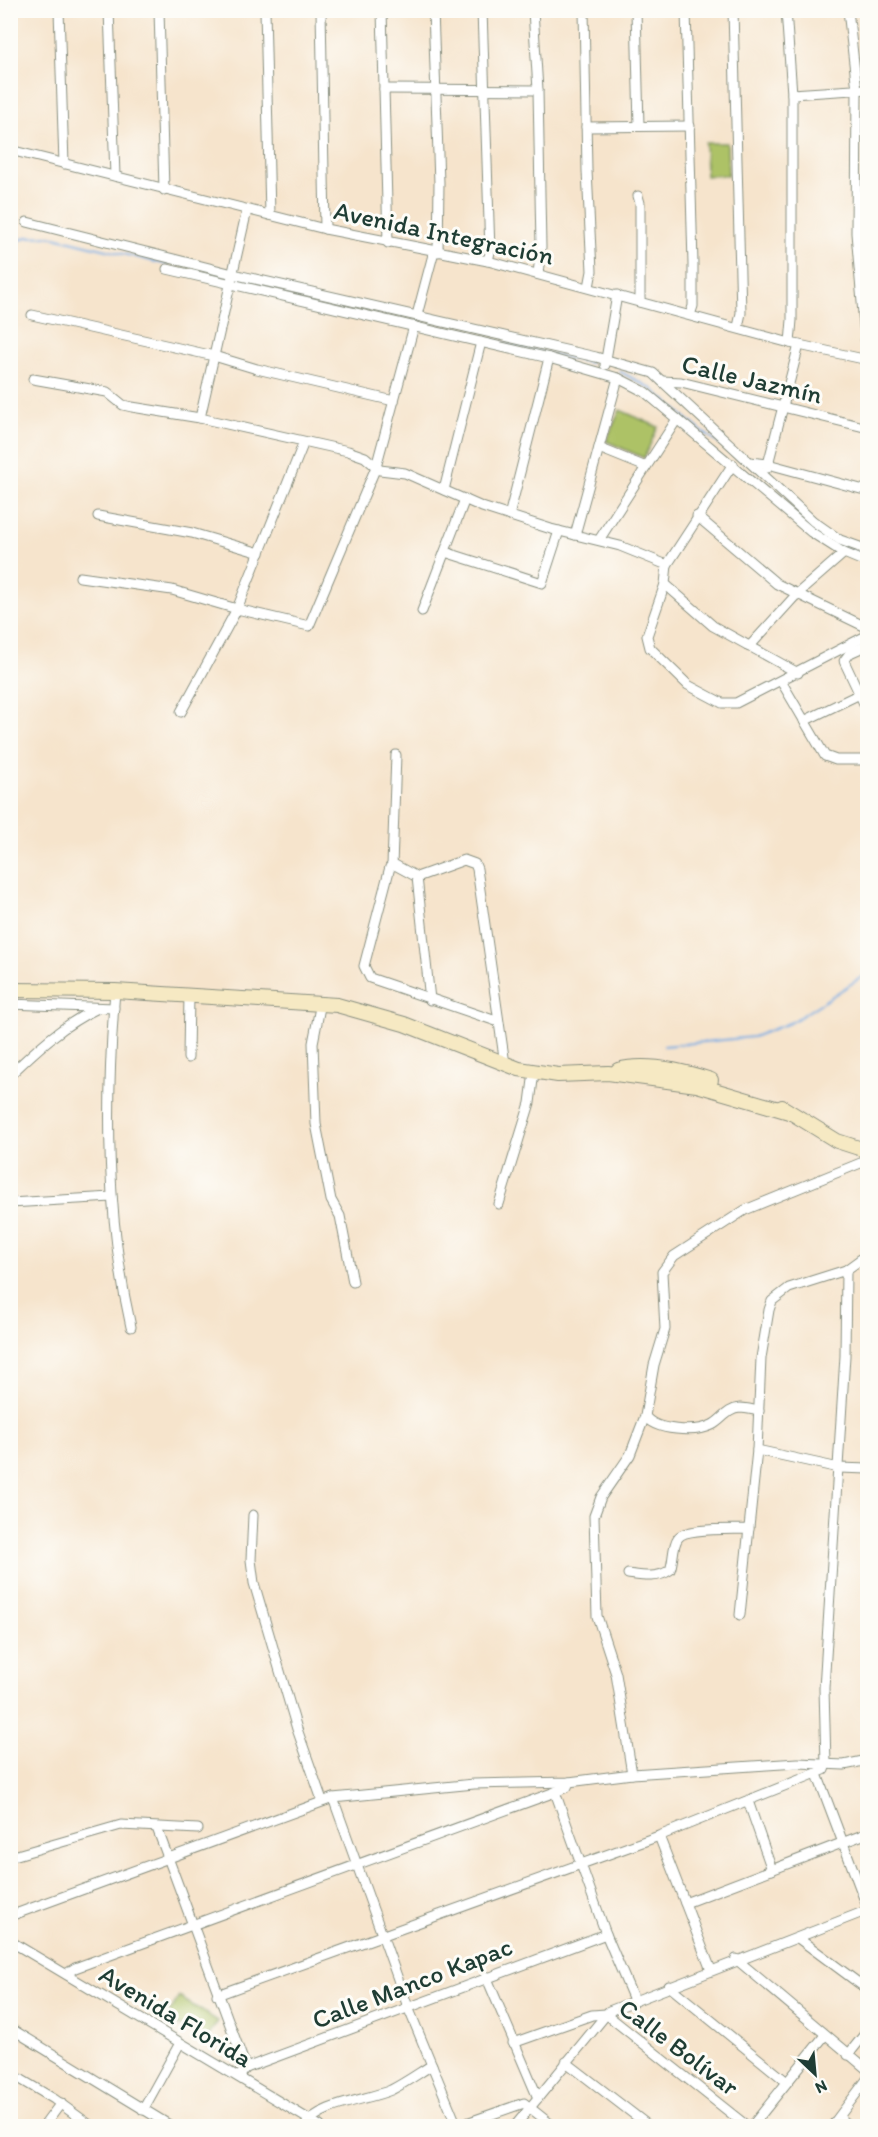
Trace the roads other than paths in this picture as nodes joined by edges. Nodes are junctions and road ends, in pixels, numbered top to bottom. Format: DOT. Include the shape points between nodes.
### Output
graph roads {
  1 [pos="58,10"];
  2 [pos="109,10"];
  3 [pos="159,10"];
  4 [pos="265,10"];
  5 [pos="321,10"];
  6 [pos="382,10"];
  7 [pos="433,10"];
  8 [pos="482,10"];
  9 [pos="533,10"];
  10 [pos="584,10"];
  11 [pos="636,10"];
  12 [pos="686,10"];
  13 [pos="733,10"];
  14 [pos="786,10"];
  15 [pos="848,10"];
  16 [pos="384,89"];
  17 [pos="484,89"];
  18 [pos="867,89"];
  19 [pos="436,90"];
  20 [pos="538,90"];
  21 [pos="857,90"];
  22 [pos="792,94"];
  23 [pos="639,126"];
  24 [pos="690,126"];
  25 [pos="586,127"];
  26 [pos="10,150"];
  27 [pos="64,164"];
  28 [pos="115,176"];
  29 [pos="164,189"];
  30 [pos="638,196"];
  31 [pos="247,210"];
  32 [pos="270,215"];
  33 [pos="27,222"];
  34 [pos="325,229"];
  35 [pos="867,232"];
  36 [pos="856,233"];
  37 [pos="388,243"];
  38 [pos="436,252"];
  39 [pos="488,261"];
  40 [pos="167,268"];
  41 [pos="538,274"];
  42 [pos="232,279"];
  43 [pos="589,287"];
  44 [pos="617,295"];
  45 [pos="640,302"];
  46 [pos="32,315"];
  47 [pos="417,315"];
  48 [pos="690,315"];
  49 [pos="414,326"];
  50 [pos="738,327"];
  51 [pos="481,342"];
  52 [pos="794,344"];
  53 [pos="214,356"];
  54 [pos="549,358"];
  55 [pos="606,360"];
  56 [pos="867,360"];
  57 [pos="602,373"];
  58 [pos="618,378"];
  59 [pos="33,379"];
  60 [pos="662,381"];
  61 [pos="394,401"];
  62 [pos="782,407"];
  63 [pos="200,418"];
  64 [pos="677,418"];
  65 [pos="867,428"];
  66 [pos="304,442"];
  67 [pos="599,448"];
  68 [pos="750,462"];
  69 [pos="768,464"];
  70 [pos="735,465"];
  71 [pos="376,467"];
  72 [pos="646,467"];
  73 [pos="764,476"];
  74 [pos="444,490"];
  75 [pos="867,491"];
  76 [pos="465,499"];
  77 [pos="98,516"];
  78 [pos="509,516"];
  79 [pos="697,516"];
  80 [pos="559,531"];
  81 [pos="575,535"];
  82 [pos="599,540"];
  83 [pos="867,550"];
  84 [pos="445,552"];
  85 [pos="260,553"];
  86 [pos="844,554"];
  87 [pos="867,563"];
  88 [pos="667,565"];
  89 [pos="80,577"];
  90 [pos="665,584"];
  91 [pos="796,595"];
  92 [pos="237,609"];
  93 [pos="422,611"];
  94 [pos="867,628"];
  95 [pos="867,635"];
  96 [pos="867,645"];
  97 [pos="749,647"];
  98 [pos="798,673"];
  99 [pos="781,681"];
  100 [pos="863,692"];
  101 [pos="181,712"];
  102 [pos="867,712"];
  103 [pos="804,721"];
  104 [pos="396,755"];
  105 [pos="867,760"];
  106 [pos="392,866"];
  107 [pos="417,877"];
  108 [pos="10,990"];
  109 [pos="115,991"];
  110 [pos="189,994"];
  111 [pos="430,999"];
  112 [pos="321,1002"];
  113 [pos="10,1004"];
  114 [pos="98,1008"];
  115 [pos="114,1008"];
  116 [pos="499,1023"];
  117 [pos="188,1059"];
  118 [pos="505,1064"];
  119 [pos="534,1072"];
  120 [pos="10,1075"];
  121 [pos="867,1154"];
  122 [pos="111,1197"];
  123 [pos="10,1203"];
  124 [pos="499,1204"];
  125 [pos="867,1254"];
  126 [pos="846,1270"];
  127 [pos="353,1282"];
  128 [pos="131,1327"];
  129 [pos="759,1412"];
  130 [pos="645,1416"];
  131 [pos="757,1450"];
  132 [pos="839,1468"];
  133 [pos="867,1469"];
  134 [pos="253,1515"];
  135 [pos="749,1529"];
  136 [pos="628,1574"];
  137 [pos="740,1615"];
  138 [pos="867,1760"];
  139 [pos="826,1764"];
  140 [pos="632,1774"];
  141 [pos="817,1774"];
  142 [pos="569,1782"];
  143 [pos="555,1792"];
  144 [pos="333,1798"];
  145 [pos="322,1800"];
  146 [pos="748,1801"];
  147 [pos="157,1828"];
  148 [pos="198,1829"];
  149 [pos="867,1833"];
  150 [pos="659,1836"];
  151 [pos="844,1842"];
  152 [pos="10,1857"];
  153 [pos="167,1859"];
  154 [pos="580,1863"];
  155 [pos="357,1866"];
  156 [pos="772,1870"];
  157 [pos="684,1904"];
  158 [pos="867,1910"];
  159 [pos="10,1916"];
  160 [pos="192,1925"];
  161 [pos="606,1934"];
  162 [pos="383,1936"];
  163 [pos="798,1938"];
  164 [pos="10,1941"];
  165 [pos="736,1959"];
  166 [pos="711,1970"];
  167 [pos="66,1974"];
  168 [pos="486,1976"];
  169 [pos="669,1986"];
  170 [pos="867,1990"];
  171 [pos="217,1995"];
  172 [pos="634,2000"];
  173 [pos="408,2007"];
  174 [pos="606,2014"];
  175 [pos="10,2028"];
  176 [pos="867,2030"];
  177 [pos="825,2035"];
  178 [pos="180,2043"];
  179 [pos="513,2043"];
  180 [pos="848,2055"];
  181 [pos="566,2062"];
  182 [pos="432,2065"];
  183 [pos="246,2068"];
  184 [pos="867,2070"];
  185 [pos="10,2073"];
  186 [pos="239,2077"];
  187 [pos="867,2078"];
  188 [pos="787,2082"];
  189 [pos="538,2098"];
  190 [pos="61,2103"];
  191 [pos="530,2108"];
  192 [pos="143,2109"];
  193 [pos="839,2118"];
  194 [pos="307,2123"];
  195 [pos="44,2127"];
  196 [pos="91,2127"];
  197 [pos="171,2127"];
  198 [pos="320,2127"];
  199 [pos="457,2127"];
  200 [pos="515,2127"];
  201 [pos="553,2127"];
  202 [pos="649,2127"];
  203 [pos="747,2127"];
  204 [pos="752,2127"];
  205 [pos="832,2127"];
  206 [pos="849,2127"];
  1 -- 27 [label="street"];
  2 -- 28 [label="street"];
  3 -- 29 [label="street"];
  4 -- 32 [label="street"];
  5 -- 34 [label="street"];
  6 -- 16 [label="street"];
  7 -- 19 [label="street"];
  8 -- 17 [label="street"];
  9 -- 20 [label="street"];
  10 -- 25 [label="street"];
  11 -- 23 [label="street"];
  12 -- 24 [label="street"];
  13 -- 50 [label="street" via="741,313"];
  14 -- 22 [label="street"];
  15 -- 21 [label="street"];
  16 -- 19 [label="street"];
  16 -- 37 [label="street"];
  17 -- 19 [label="street"];
  17 -- 20 [label="street"];
  17 -- 39 [label="street"];
  18 -- 21 [label="street"];
  19 -- 38 [label="street"];
  20 -- 41 [label="street"];
  21 -- 22 [label="street"];
  21 -- 36 [label="street"];
  22 -- 52 [label="street"];
  23 -- 24 [label="street"];
  23 -- 25 [label="street"];
  24 -- 48 [label="street"];
  25 -- 43 [label="street" via="592,271"];
  26 -- 27 [label="street, Avenida Integración"];
  27 -- 28 [label="street, Avenida Integración"];
  28 -- 29 [label="street, Avenida Integración"];
  29 -- 31 [label="street, Avenida Integración"];
  30 -- 45 [label="street"];
  31 -- 32 [label="street, Avenida Integración"];
  31 -- 42 [label="street"];
  32 -- 34 [label="street, Avenida Integración"];
  33 -- 42 [label="street"];
  34 -- 37 [label="street, Avenida Integración"];
  35 -- 36 [label="street"];
  36 -- 56 [label="street"];
  37 -- 38 [label="street, Avenida Integración"];
  38 -- 39 [label="street, Avenida Integración"];
  38 -- 47 [label="street"];
  39 -- 41 [label="street, Avenida Integración"];
  40 -- 42 [label="street"];
  41 -- 43 [label="street, Avenida Integración"];
  42 -- 47 [label="street"];
  42 -- 49 [label="street"];
  42 -- 53 [label="street"];
  43 -- 44 [label="street, Avenida Integración"];
  44 -- 45 [label="street, Avenida Integración"];
  44 -- 55 [label="street"];
  45 -- 48 [label="street, Avenida Integración"];
  46 -- 53 [label="street"];
  47 -- 55 [label="street"];
  48 -- 50 [label="street, Avenida Integración"];
  49 -- 51 [label="street"];
  49 -- 61 [label="street"];
  50 -- 52 [label="street, Avenida Integración"];
  51 -- 54 [label="street"];
  51 -- 74 [label="street"];
  52 -- 56 [label="street, Avenida Integración"];
  52 -- 62 [label="street"];
  53 -- 61 [label="street"];
  53 -- 63 [label="street"];
  54 -- 57 [label="street"];
  54 -- 78 [label="street"];
  55 -- 57 [label="street"];
  55 -- 60 [label="street" via="653,374"];
  57 -- 58 [label="street"];
  58 -- 64 [label="street" via="645,392"];
  58 -- 67 [label="street"];
  59 -- 63 [label="street" via="106,392 123,405"];
  60 -- 62 [label="street, Calle Jazmín" via="681,382"];
  60 -- 68 [label="street"];
  61 -- 71 [label="street"];
  62 -- 65 [label="street, Calle Jazmín"];
  62 -- 69 [label="street"];
  63 -- 66 [label="street"];
  64 -- 70 [label="street"];
  64 -- 72 [label="street"];
  66 -- 71 [label="street" via="348,451 365,457"];
  66 -- 85 [label="street"];
  67 -- 72 [label="street"];
  67 -- 81 [label="street"];
  68 -- 69 [label="street"];
  68 -- 70 [label="street"];
  68 -- 73 [label="street"];
  69 -- 73 [label="street"];
  69 -- 75 [label="street"];
  70 -- 79 [label="street"];
  70 -- 86 [label="street" via="811,532"];
  71 -- 74 [label="street" via="383,472 405,473"];
  71 -- 92 [label="street" via="309,626"];
  72 -- 82 [label="street"];
  73 -- 83 [label="street" via="827,531"];
  74 -- 76 [label="street"];
  76 -- 78 [label="street"];
  76 -- 84 [label="street"];
  77 -- 85 [label="street" via="192,533"];
  78 -- 80 [label="street"];
  79 -- 88 [label="street"];
  79 -- 91 [label="street" via="752,565"];
  80 -- 81 [label="street"];
  80 -- 84 [label="street" via="542,583"];
  81 -- 82 [label="street"];
  82 -- 88 [label="street"];
  84 -- 93 [label="street"];
  85 -- 92 [label="street"];
  86 -- 87 [label="street"];
  86 -- 91 [label="street"];
  88 -- 90 [label="street"];
  89 -- 92 [label="street" via="172,590"];
  90 -- 97 [label="street" via="713,626"];
  90 -- 99 [label="street" via="647,641 652,651 688,685 722,703 736,703"];
  91 -- 94 [label="street"];
  91 -- 97 [label="street"];
  92 -- 101 [label="street"];
  95 -- 98 [label="street"];
  96 -- 100 [label="street" via="850,653 844,661"];
  97 -- 98 [label="street"];
  98 -- 99 [label="street"];
  99 -- 103 [label="street"];
  100 -- 102 [label="street"];
  100 -- 103 [label="street"];
  103 -- 105 [label="street" via="825,756"];
  104 -- 106 [label="street"];
  106 -- 107 [label="street"];
  106 -- 111 [label="street" via="388,869 365,972 370,978"];
  107 -- 111 [label="street"];
  107 -- 116 [label="street" via="464,860 475,864"];
  108 -- 109 [label="street"];
  109 -- 110 [label="street"];
  109 -- 115 [label="street"];
  110 -- 112 [label="street"];
  110 -- 117 [label="street"];
  111 -- 116 [label="street"];
  112 -- 118 [label="street" via="404,1024"];
  112 -- 127 [label="street" via="313,1043 316,1124"];
  113 -- 114 [label="street"];
  114 -- 115 [label="street"];
  114 -- 120 [label="street" via="76,1018 47,1040"];
  115 -- 122 [label="street" via="109,1124"];
  116 -- 118 [label="street"];
  118 -- 119 [label="street"];
  119 -- 121 [label="street" via="608,1073 697,1085 789,1112"];
  119 -- 124 [label="street" via="530,1103"];
  121 -- 130 [label="street" via="746,1210 669,1262 662,1272 665,1329"];
  122 -- 123 [label="street"];
  122 -- 128 [label="street"];
  125 -- 126 [label="street"];
  126 -- 129 [label="street" via="801,1283 772,1301 761,1358"];
  126 -- 132 [label="street"];
  129 -- 130 [label="street" via="741,1408 705,1428 661,1426"];
  129 -- 131 [label="street"];
  130 -- 140 [label="street" via="630,1455 601,1497 594,1516 597,1616 616,1674"];
  131 -- 132 [label="street"];
  131 -- 135 [label="street"];
  132 -- 133 [label="street"];
  132 -- 139 [label="street" via="824,1676"];
  134 -- 145 [label="street" via="251,1560 256,1589"];
  135 -- 136 [label="street" via="691,1531 680,1535 670,1570 662,1576"];
  135 -- 137 [label="street"];
  138 -- 139 [label="street"];
  139 -- 140 [label="street"];
  139 -- 141 [label="street"];
  140 -- 142 [label="street"];
  141 -- 146 [label="street"];
  141 -- 151 [label="street"];
  142 -- 143 [label="street"];
  142 -- 144 [label="street" via="474,1784"];
  143 -- 154 [label="street"];
  143 -- 155 [label="street"];
  144 -- 145 [label="street"];
  144 -- 155 [label="street"];
  145 -- 153 [label="street"];
  146 -- 150 [label="street"];
  146 -- 156 [label="street"];
  147 -- 148 [label="street"];
  147 -- 152 [label="street" via="121,1825"];
  147 -- 153 [label="street"];
  149 -- 151 [label="street"];
  150 -- 154 [label="street"];
  150 -- 157 [label="street"];
  151 -- 156 [label="street"];
  151 -- 158 [label="street"];
  153 -- 159 [label="street"];
  153 -- 160 [label="street"];
  154 -- 161 [label="street"];
  154 -- 162 [label="street"];
  155 -- 160 [label="street"];
  155 -- 162 [label="street"];
  156 -- 157 [label="street"];
  157 -- 166 [label="street"];
  158 -- 163 [label="street"];
  160 -- 167 [label="street"];
  160 -- 171 [label="street"];
  161 -- 168 [label="street, Calle Manco Kapac"];
  161 -- 172 [label="street"];
  162 -- 171 [label="street"];
  162 -- 173 [label="street"];
  163 -- 165 [label="street"];
  163 -- 170 [label="street"];
  164 -- 167 [label="street, Avenida Florida"];
  165 -- 166 [label="street"];
  165 -- 177 [label="street"];
  166 -- 169 [label="street"];
  167 -- 178 [label="street, Avenida Florida"];
  168 -- 173 [label="street, Calle Manco Kapac"];
  168 -- 179 [label="street"];
  169 -- 172 [label="street"];
  169 -- 188 [label="street"];
  171 -- 183 [label="street"];
  172 -- 174 [label="street"];
  173 -- 182 [label="street"];
  173 -- 183 [label="street, Calle Manco Kapac"];
  174 -- 179 [label="street, Calle Bolívar"];
  174 -- 181 [label="street"];
  174 -- 203 [label="street, Calle Bolívar"];
  175 -- 192 [label="street"];
  176 -- 180 [label="street"];
  177 -- 180 [label="street"];
  177 -- 188 [label="street"];
  178 -- 186 [label="street, Avenida Florida"];
  178 -- 192 [label="street"];
  179 -- 189 [label="street"];
  180 -- 184 [label="street"];
  181 -- 189 [label="street"];
  181 -- 202 [label="street"];
  182 -- 194 [label="street" via="392,2089 321,2112"];
  182 -- 199 [label="street"];
  183 -- 186 [label="street"];
  185 -- 190 [label="street"];
  186 -- 194 [label="street, Avenida Florida"];
  187 -- 193 [label="street"];
  188 -- 204 [label="street"];
  189 -- 191 [label="street"];
  190 -- 195 [label="street"];
  190 -- 196 [label="street"];
  191 -- 199 [label="street" via="521,2104"];
  191 -- 200 [label="street"];
  191 -- 201 [label="street"];
  192 -- 197 [label="street"];
  193 -- 205 [label="street"];
  193 -- 206 [label="street"];
  194 -- 198 [label="street, Avenida Florida"];
}
